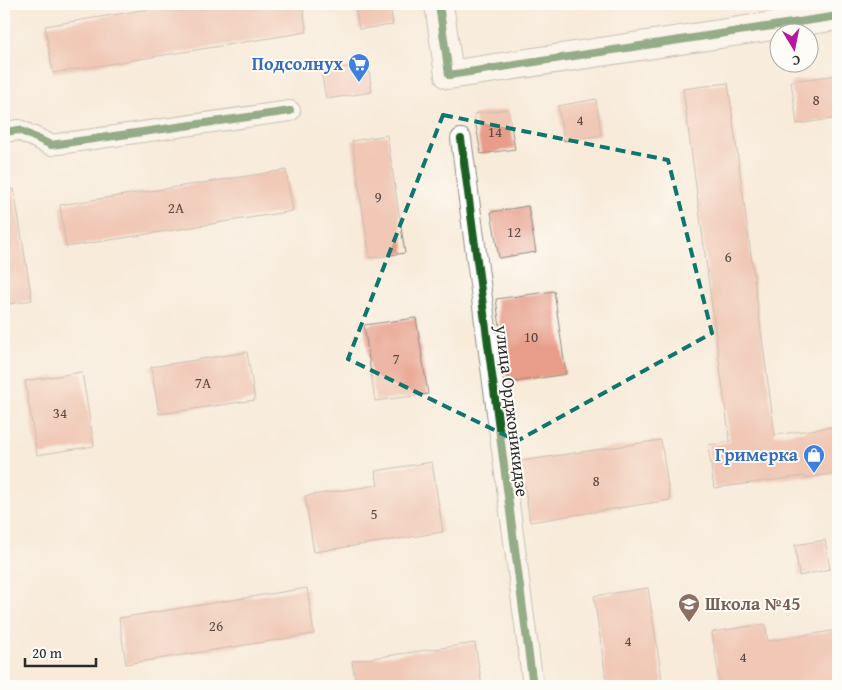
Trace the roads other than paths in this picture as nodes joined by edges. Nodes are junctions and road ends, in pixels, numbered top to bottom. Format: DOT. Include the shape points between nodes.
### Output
graph roads {
  1 [pos="439,4"];
  2 [pos="838,16"];
  3 [pos="290,111"];
  4 [pos="4,132"];
  5 [pos="461,139"];
  6 [pos="532,686"];
  1 -- 2 [label="street" via="449,75"];
  3 -- 4 [label="street" via="51,145 19,130"];
  5 -- 6 [label="street, улица Орджоникидзе"];
}
